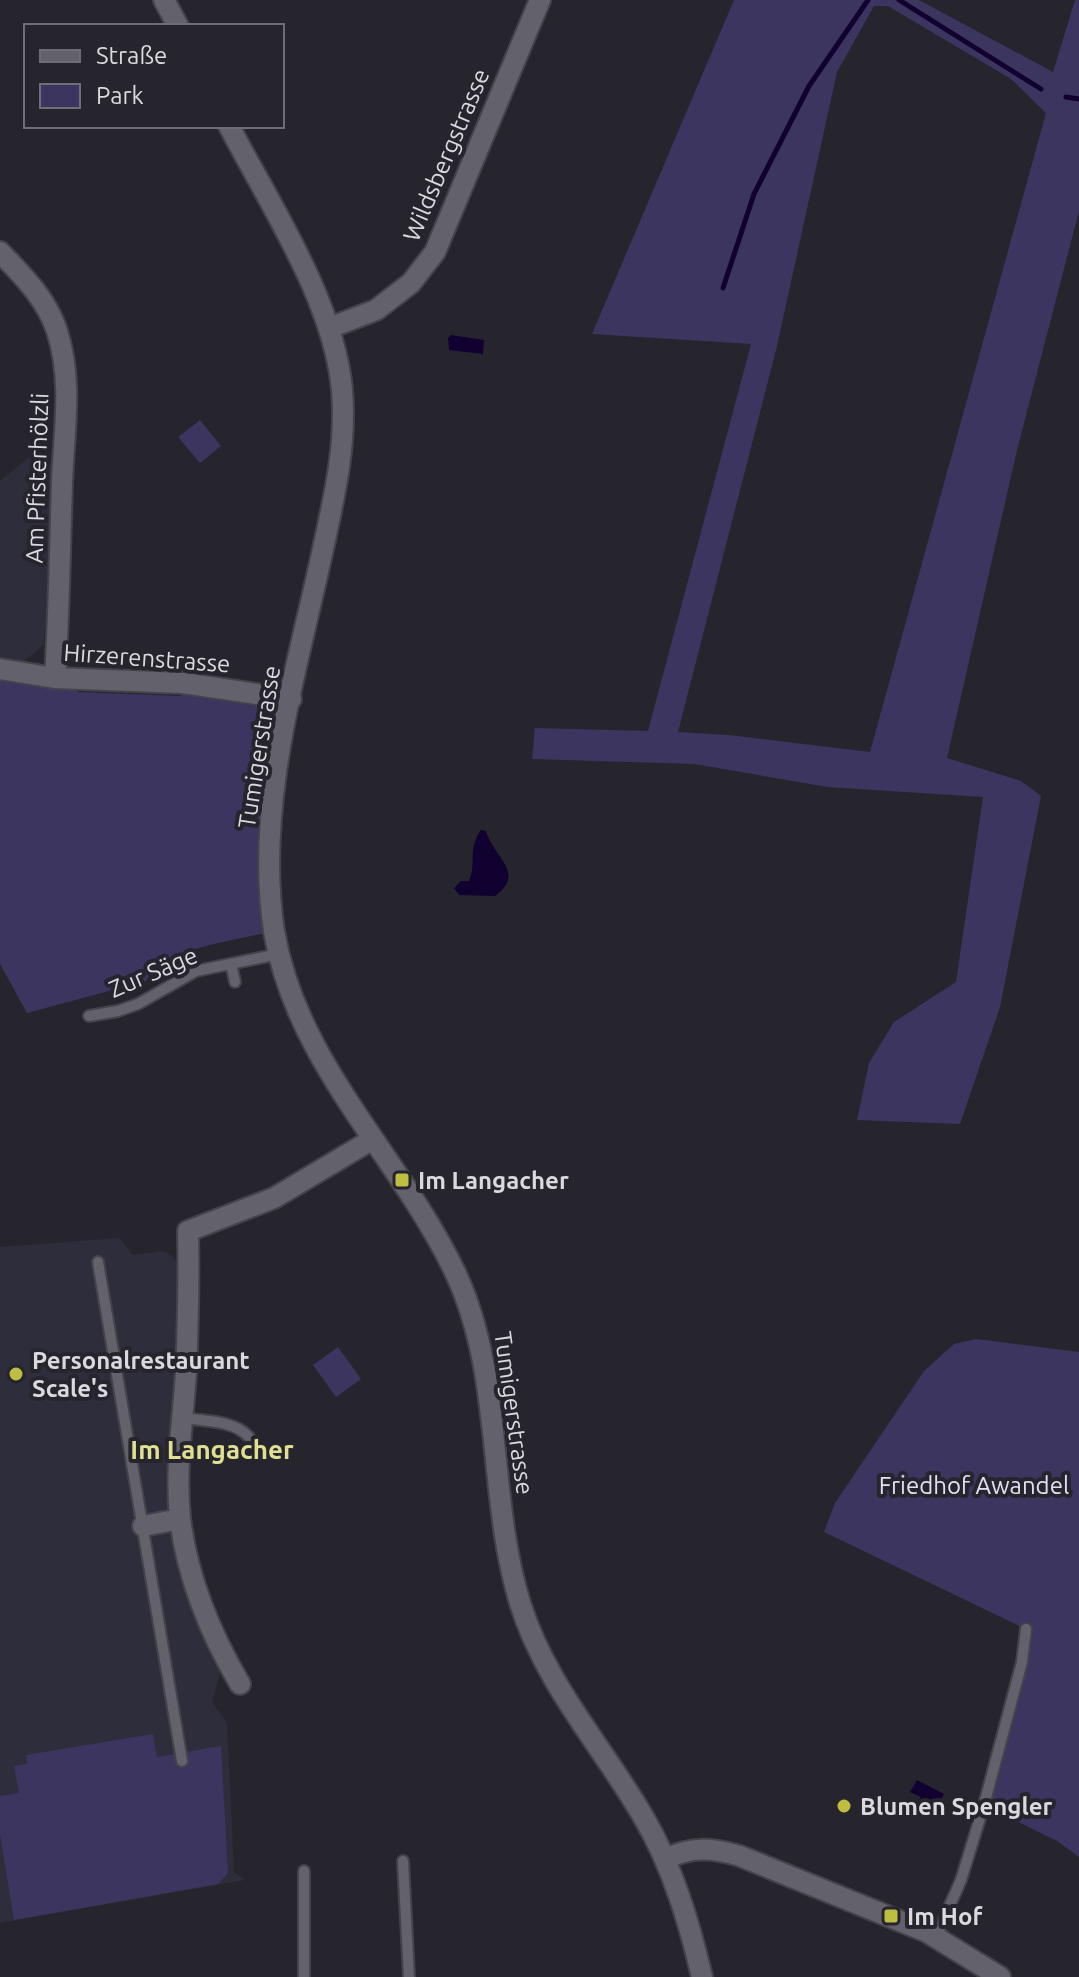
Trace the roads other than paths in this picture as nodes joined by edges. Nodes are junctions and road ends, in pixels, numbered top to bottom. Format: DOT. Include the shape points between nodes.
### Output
graph roads {
  1 [pos="164,0"];
  2 [pos="540,0"];
  3 [pos="177,24"];
  4 [pos="230,128"];
  5 [pos="0,252"];
  6 [pos="329,328"];
  7 [pos="0,669"];
  8 [pos="55,678"];
  9 [pos="291,699"];
  10 [pos="279,954"];
  11 [pos="231,964"];
  12 [pos="235,982"];
  13 [pos="89,1016"];
  14 [pos="373,1139"];
  15 [pos="98,1262"];
  16 [pos="182,1418"];
  17 [pos="248,1431"];
  18 [pos="180,1519"];
  19 [pos="143,1526"];
  20 [pos="1026,1629"];
  21 [pos="240,1684"];
  22 [pos="182,1761"];
  23 [pos="665,1859"];
  24 [pos="403,1861"];
  25 [pos="304,1871"];
  26 [pos="936,1937"];
  27 [pos="304,1977"];
  28 [pos="409,1977"];
  29 [pos="702,1977"];
  30 [pos="1000,1977"];
  1 -- 3 [label="street"];
  2 -- 6 [label="street, Wildsbergstrasse" via="435,252 411,283 376,310"];
  4 -- 6 [label="street, Tumigerstrasse" via="309,277"];
  5 -- 8 [label="street, Am Pfisterhölzli" via="39,294 56,330 66,371"];
  6 -- 9 [label="street, Tumigerstrasse" via="342,389 343,436"];
  7 -- 8 [label="street, Hirzerenstrasse"];
  8 -- 9 [label="street, Hirzerenstrasse" via="183,683"];
  9 -- 10 [label="street, Tumigerstrasse" via="270,811 268,873"];
  10 -- 11 [label="lane, Zur Säge"];
  10 -- 14 [label="street, Tumigerstrasse" via="315,1049"];
  11 -- 12 [label="lane"];
  11 -- 13 [label="lane, Zur Säge" via="196,971 138,1004"];
  14 -- 16 [label="street" via="274,1198 188,1231"];
  14 -- 23 [label="street, Tumigerstrasse" via="430,1225 470,1311 486,1375 509,1561 536,1647"];
  15 -- 19 [label="lane"];
  16 -- 17 [label="lane"];
  16 -- 18 [label="street"];
  18 -- 19 [label="street"];
  18 -- 21 [label="street" via="208,1623"];
  19 -- 22 [label="lane"];
  20 -- 26 [label="lane" via="984,1805 961,1880"];
  23 -- 26 [label="street" via="710,1848 740,1856"];
  23 -- 29 [label="street, Tumigerstrasse"];
  24 -- 28 [label="lane"];
  25 -- 27 [label="lane"];
  26 -- 30 [label="street"];
}
